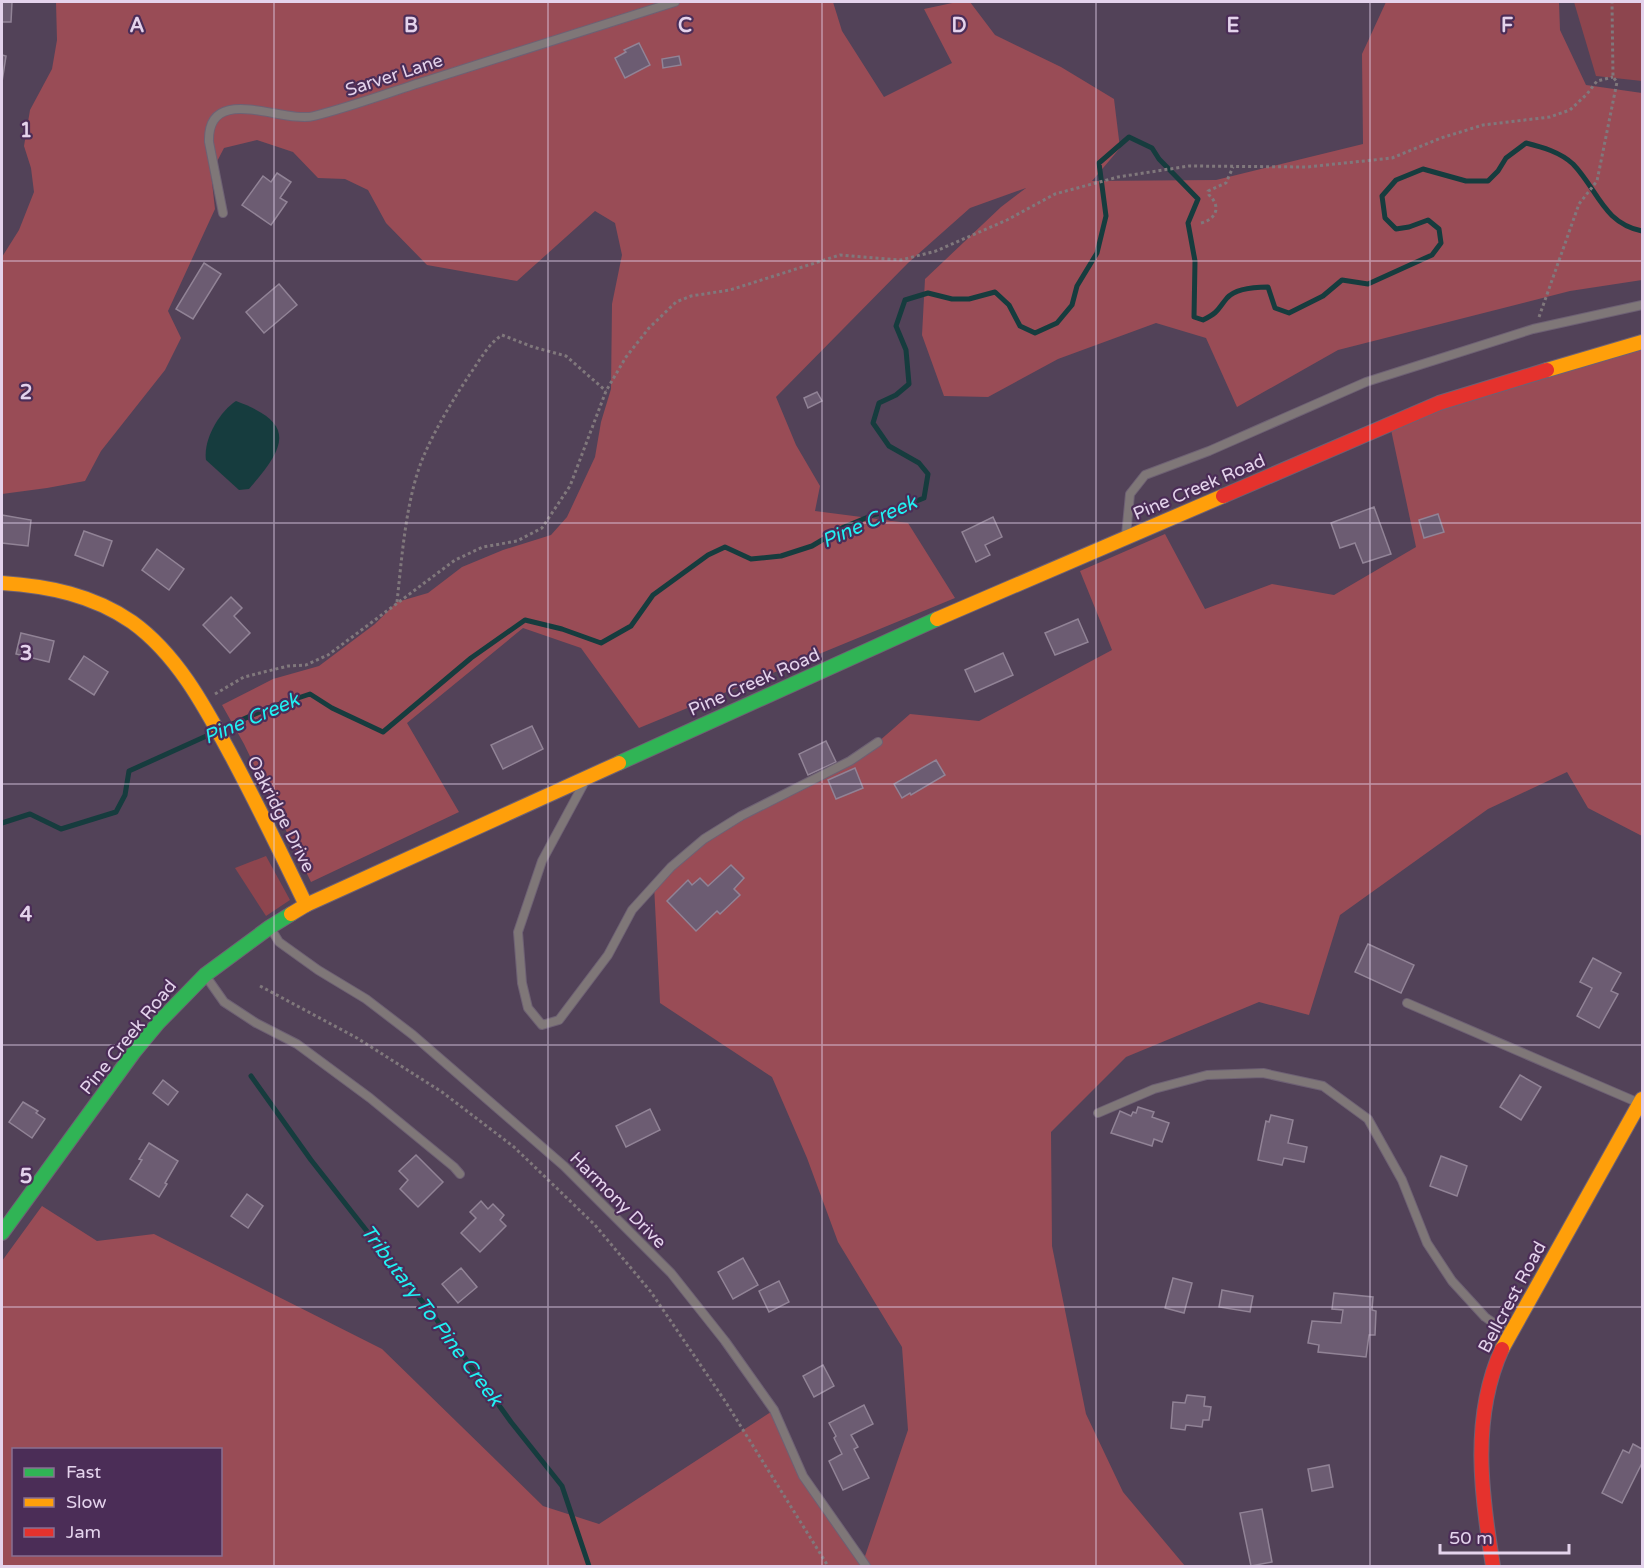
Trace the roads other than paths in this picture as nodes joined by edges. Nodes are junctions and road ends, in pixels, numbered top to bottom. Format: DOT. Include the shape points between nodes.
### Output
graph roads {
  1 [pos="675,2"];
  2 [pos="222,213"];
  3 [pos="1642,305"];
  4 [pos="1642,342"];
  5 [pos="1126,538"];
  6 [pos="2,583"];
  7 [pos="878,742"];
  8 [pos="588,776"];
  9 [pos="306,905"];
  10 [pos="270,927"];
  11 [pos="205,975"];
  12 [pos="1407,1003"];
  13 [pos="1641,1101"];
  14 [pos="1098,1113"];
  15 [pos="460,1174"];
  16 [pos="2,1233"];
  17 [pos="1509,1334"];
  18 [pos="866,1566"];
  19 [pos="1493,1566"];
  1 -- 2 [label="lane, Sarver Lane" via="311,117 234,108 221,113 208,131 208,142"];
  3 -- 5 [label="lane" via="1533,329 1366,382 1145,475 1130,494"];
  4 -- 5 [label="street, Pine Creek Road" via="1439,403"];
  5 -- 8 [label="street, Pine Creek Road"];
  6 -- 9 [label="street, Oakridge Drive" via="54,589 84,598 116,612 149,636 186,678 240,771"];
  7 -- 8 [label="lane" via="704,839 671,867 632,910 608,955 559,1020 542,1025 528,1008 518,932 542,861"];
  8 -- 9 [label="street, Pine Creek Road"];
  9 -- 10 [label="street, Pine Creek Road"];
  10 -- 11 [label="street, Pine Creek Road"];
  10 -- 18 [label="lane, Harmony Drive" via="279,942 413,1035 564,1166 671,1273 774,1410 803,1476"];
  11 -- 15 [label="lane" via="224,1002 297,1044 370,1098"];
  11 -- 16 [label="street, Pine Creek Road" via="134,1052"];
  12 -- 13 [label="lane"];
  13 -- 17 [label="street, Bellcrest Road"];
  14 -- 17 [label="lane" via="1154,1089 1207,1075 1263,1073 1323,1086 1368,1119 1402,1180 1427,1244 1458,1288 1485,1317"];
  17 -- 19 [label="street, Bellcrest Road" via="1488,1389 1483,1435 1486,1525"];
}
